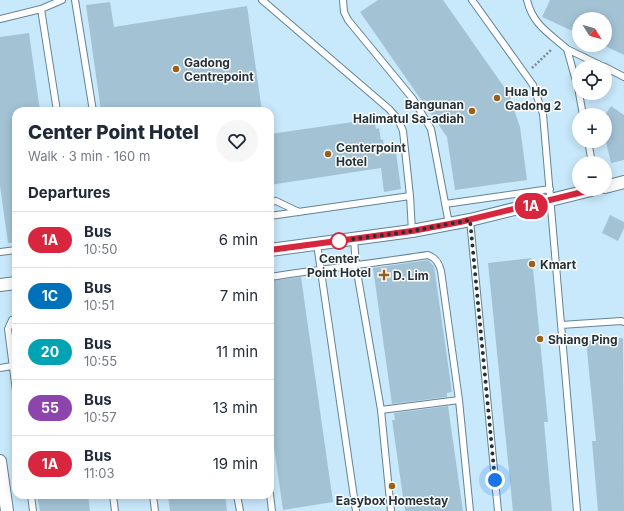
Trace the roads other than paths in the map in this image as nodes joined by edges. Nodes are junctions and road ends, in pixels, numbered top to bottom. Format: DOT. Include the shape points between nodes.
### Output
graph roads {
  1 [pos="62,0"];
  2 [pos="75,0"];
  3 [pos="262,0"];
  4 [pos="343,0"];
  5 [pos="472,0"];
  6 [pos="527,0"];
  7 [pos="41,10"];
  8 [pos="0,19"];
  9 [pos="567,49"];
  10 [pos="590,60"];
  11 [pos="572,67"];
  12 [pos="612,71"];
  13 [pos="624,77"];
  14 [pos="56,107"];
  15 [pos="92,107"];
  16 [pos="624,182"];
  17 [pos="612,185"];
  18 [pos="572,192"];
  19 [pos="551,195"];
  20 [pos="410,196"];
  21 [pos="274,201"];
  22 [pos="445,204"];
  23 [pos="299,212"];
  24 [pos="274,215"];
  25 [pos="470,220"];
  26 [pos="449,224"];
  27 [pos="412,231"];
  28 [pos="354,238"];
  29 [pos="317,244"];
  30 [pos="274,249"];
  31 [pos="12,250"];
  32 [pos="0,252"];
  33 [pos="356,266"];
  34 [pos="320,269"];
  35 [pos="274,276"];
  36 [pos="12,284"];
  37 [pos="0,285"];
  38 [pos="12,320"];
  39 [pos="624,322"];
  40 [pos="561,325"];
  41 [pos="12,366"];
  42 [pos="0,368"];
  43 [pos="459,400"];
  44 [pos="381,410"];
  45 [pos="0,461"];
  46 [pos="32,499"];
  47 [pos="113,499"];
  48 [pos="154,499"];
  49 [pos="238,499"];
  50 [pos="271,499"];
  51 [pos="391,510"];
  52 [pos="7,511"];
  53 [pos="33,511"];
  54 [pos="115,511"];
  55 [pos="155,511"];
  56 [pos="240,511"];
  57 [pos="272,511"];
  58 [pos="356,511"];
  59 [pos="383,511"];
  60 [pos="470,511"];
  61 [pos="498,511"];
  62 [pos="576,511"];
  1 -- 7 [label="lane"];
  2 -- 15 [label="lane"];
  3 -- 20 [label="lane" via="398,119 403,131"];
  4 -- 22 [label="lane" via="348,20 413,99 431,129"];
  5 -- 19 [label="lane" via="533,85 543,114"];
  6 -- 9 [label="lane" via="530,12 537,22"];
  7 -- 8 [label="lane"];
  7 -- 14 [label="lane"];
  9 -- 10 [label="lane"];
  9 -- 11 [label="lane"];
  12 -- 13 [label="lane"];
  16 -- 17 [label="street"];
  18 -- 19 [label="street"];
  19 -- 22 [label="lane"];
  19 -- 25 [label="street"];
  19 -- 40 [label="lane"];
  20 -- 23 [label="lane"];
  20 -- 27 [label="lane"];
  21 -- 23 [label="lane"];
  22 -- 26 [label="lane"];
  23 -- 24 [label="lane"];
  25 -- 26 [label="street"];
  25 -- 61 [label="lane"];
  26 -- 27 [label="street"];
  27 -- 28 [label="street"];
  28 -- 29 [label="street"];
  28 -- 33 [label="lane"];
  29 -- 30 [label="street"];
  29 -- 34 [label="lane"];
  31 -- 32 [label="lane"];
  33 -- 34 [label="lane"];
  33 -- 43 [label="lane" via="428,255 434,257 441,271"];
  33 -- 44 [label="lane"];
  34 -- 35 [label="lane"];
  34 -- 58 [label="lane"];
  36 -- 37 [label="street"];
  38 -- 41 [label="lane" via="8,329"];
  39 -- 40 [label="lane"];
  40 -- 62 [label="lane"];
  41 -- 42 [label="lane"];
  43 -- 44 [label="lane"];
  43 -- 60 [label="lane"];
  44 -- 51 [label="lane"];
  45 -- 52 [label="street"];
  46 -- 53 [label="lane"];
  47 -- 54 [label="lane"];
  48 -- 55 [label="lane"];
  49 -- 56 [label="lane"];
  50 -- 57 [label="lane"];
  51 -- 59 [label="lane"];
}
